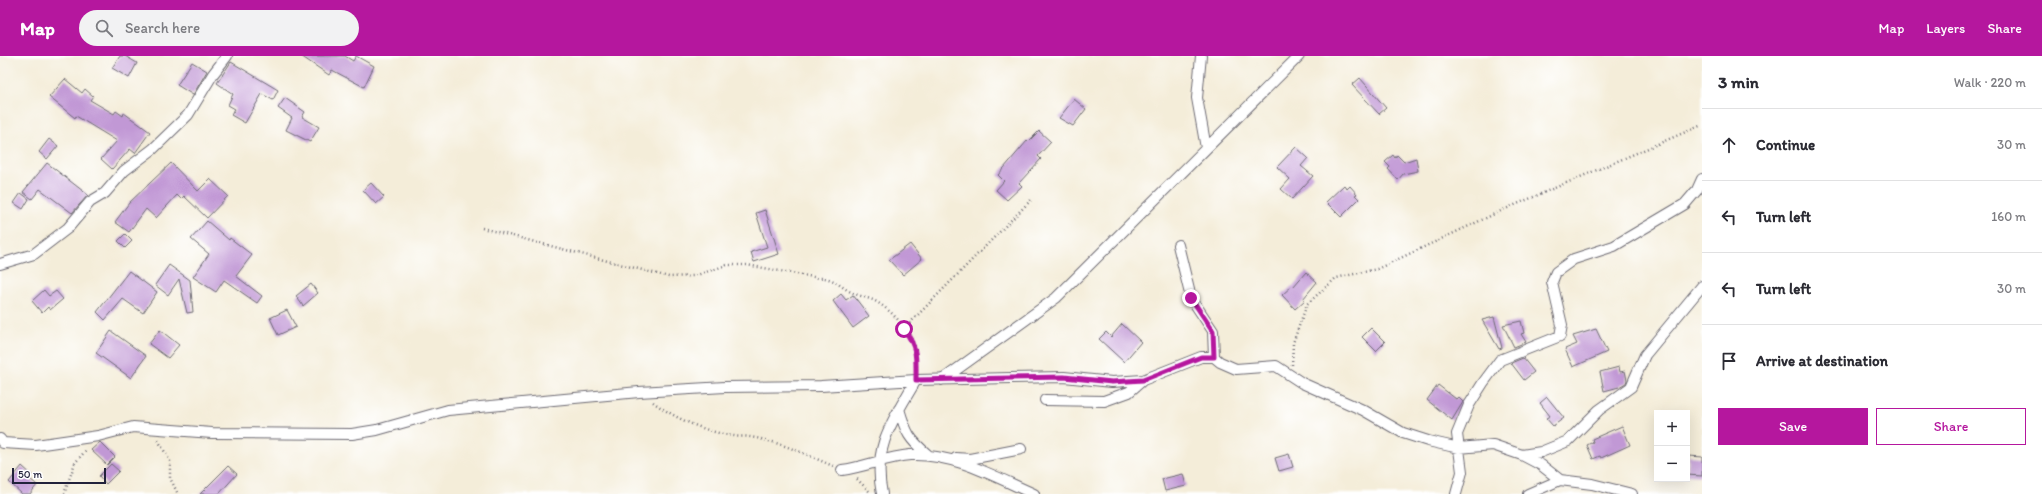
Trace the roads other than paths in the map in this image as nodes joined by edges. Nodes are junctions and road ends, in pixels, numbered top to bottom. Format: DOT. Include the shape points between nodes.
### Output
graph roads {
  1 [pos="227,56"];
  2 [pos="1202,56"];
  3 [pos="1299,56"];
  4 [pos="1206,148"];
  5 [pos="1702,179"];
  6 [pos="1178,245"];
  7 [pos="0,264"];
  8 [pos="1702,286"];
  9 [pos="1214,357"];
  10 [pos="916,380"];
  11 [pos="942,380"];
  12 [pos="1143,380"];
  13 [pos="1044,400"];
  14 [pos="899,409"];
  15 [pos="0,439"];
  16 [pos="1459,448"];
  17 [pos="1021,449"];
  18 [pos="928,455"];
  19 [pos="1522,455"];
  20 [pos="948,458"];
  21 [pos="880,461"];
  22 [pos="842,470"];
  23 [pos="1560,480"];
  24 [pos="882,494"];
  25 [pos="1034,494"];
  26 [pos="1456,494"];
  27 [pos="1528,494"];
  28 [pos="1632,494"];
  1 -- 7 [label="street" via="188,115 153,149 124,171 105,193 90,202 68,228 34,254"];
  2 -- 4 [label="street" via="1197,98"];
  3 -- 4 [label="street"];
  4 -- 11 [label="street" via="1056,298"];
  5 -- 16 [label="street" via="1697,190 1685,204 1614,246 1574,259 1556,272 1552,282 1562,324 1560,336 1500,360 1469,405 1458,434"];
  6 -- 9 [label="street" via="1191,298 1213,331"];
  8 -- 19 [label="street" via="1645,355 1631,387 1599,410 1568,441 1541,452"];
  9 -- 12 [label="street" via="1201,357"];
  9 -- 16 [label="street" via="1236,369 1276,366 1404,433"];
  10 -- 11 [label="street"];
  10 -- 14 [label="street"];
  10 -- 15 [label="street" via="640,392 448,410 377,430 352,434 212,433 133,427 98,436 36,445 3,443"];
  11 -- 12 [label="street" via="1064,377 1112,382"];
  12 -- 13 [label="street" via="1129,392 1104,401"];
  14 -- 18 [label="street" via="904,428 913,442"];
  14 -- 21 [label="street" via="885,433"];
  16 -- 19 [label="street" via="1493,445"];
  16 -- 26 [label="street" via="1462,472"];
  17 -- 20 [label="street" via="970,459"];
  18 -- 20 [label="street"];
  18 -- 21 [label="street" via="909,455"];
  19 -- 23 [label="street" via="1541,465"];
  20 -- 25 [label="street"];
  21 -- 22 [label="street"];
  21 -- 24 [label="street"];
  23 -- 27 [label="street"];
  23 -- 28 [label="street" via="1592,484"];
}
